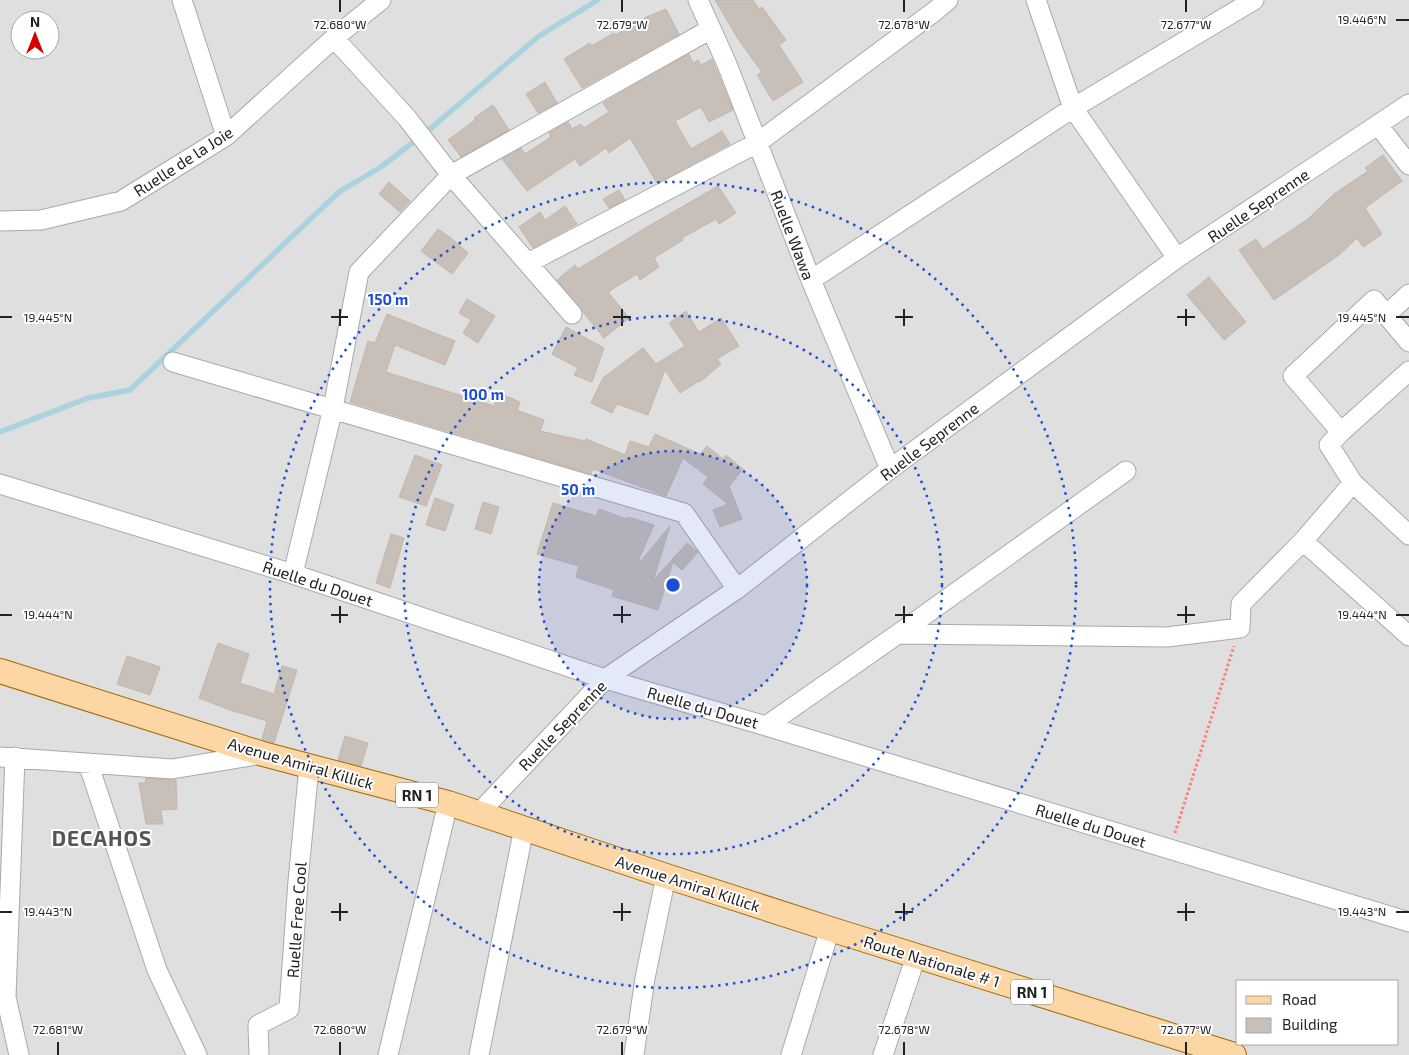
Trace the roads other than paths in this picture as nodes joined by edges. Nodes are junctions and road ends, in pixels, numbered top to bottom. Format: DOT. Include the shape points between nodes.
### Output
graph roads {
  1 [pos="182,0"];
  2 [pos="698,0"];
  3 [pos="1036,0"];
  4 [pos="1254,0"];
  5 [pos="379,1"];
  6 [pos="936,4"];
  7 [pos="712,29"];
  8 [pos="334,38"];
  9 [pos="1409,104"];
  10 [pos="1073,108"];
  11 [pos="1378,125"];
  12 [pos="226,136"];
  13 [pos="757,143"];
  14 [pos="1409,166"];
  15 [pos="451,176"];
  16 [pos="0,222"];
  17 [pos="1177,258"];
  18 [pos="528,263"];
  19 [pos="811,280"];
  20 [pos="1409,294"];
  21 [pos="572,314"];
  22 [pos="1386,315"];
  23 [pos="1409,342"];
  24 [pos="173,362"];
  25 [pos="1409,371"];
  26 [pos="333,408"];
  27 [pos="1341,432"];
  28 [pos="890,469"];
  29 [pos="1126,471"];
  30 [pos="1353,483"];
  31 [pos="0,484"];
  32 [pos="1409,535"];
  33 [pos="1303,542"];
  34 [pos="294,574"];
  35 [pos="737,589"];
  36 [pos="898,634"];
  37 [pos="1409,636"];
  38 [pos="0,671"];
  39 [pos="605,679"];
  40 [pos="766,726"];
  41 [pos="263,754"];
  42 [pos="7,757"];
  43 [pos="88,763"];
  44 [pos="309,767"];
  45 [pos="448,803"];
  46 [pos="479,813"];
  47 [pos="524,828"];
  48 [pos="666,876"];
  49 [pos="1409,922"];
  50 [pos="830,929"];
  51 [pos="916,956"];
  52 [pos="19,1055"];
  53 [pos="197,1055"];
  54 [pos="259,1055"];
  55 [pos="388,1055"];
  56 [pos="479,1055"];
  57 [pos="634,1055"];
  58 [pos="791,1055"];
  59 [pos="883,1055"];
  60 [pos="1234,1055"];
  1 -- 12 [label="street"];
  2 -- 7 [label="street, Ruelle Wawa"];
  3 -- 10 [label="street"];
  4 -- 10 [label="street"];
  5 -- 8 [label="street, Ruelle de la Joie"];
  6 -- 13 [label="street"];
  7 -- 13 [label="street, Ruelle Wawa"];
  7 -- 15 [label="street"];
  8 -- 12 [label="street, Ruelle de la Joie"];
  8 -- 15 [label="street" via="407,118"];
  9 -- 11 [label="street, Ruelle Seprenne"];
  10 -- 17 [label="street"];
  10 -- 19 [label="street"];
  11 -- 14 [label="street"];
  11 -- 17 [label="street, Ruelle Seprenne"];
  12 -- 16 [label="street, Ruelle de la Joie" via="121,201 41,220"];
  13 -- 18 [label="street"];
  13 -- 19 [label="street, Ruelle Wawa"];
  15 -- 18 [label="street"];
  15 -- 26 [label="street" via="359,272"];
  17 -- 28 [label="street, Ruelle Seprenne"];
  18 -- 21 [label="street"];
  19 -- 28 [label="street, Ruelle Wawa"];
  20 -- 22 [label="street"];
  22 -- 23 [label="street"];
  22 -- 27 [label="street" via="1374,300 1293,376"];
  24 -- 26 [label="street"];
  25 -- 27 [label="street"];
  26 -- 34 [label="street"];
  26 -- 35 [label="street" via="684,513"];
  27 -- 30 [label="street" via="1329,444"];
  28 -- 35 [label="street, Ruelle Seprenne"];
  29 -- 36 [label="street"];
  30 -- 32 [label="street"];
  30 -- 33 [label="street"];
  31 -- 34 [label="street, Ruelle du Douet"];
  33 -- 36 [label="street" via="1240,604 1240,628 1167,637"];
  33 -- 37 [label="street"];
  34 -- 39 [label="street, Ruelle du Douet"];
  35 -- 39 [label="street, Ruelle Seprenne"];
  36 -- 40 [label="street"];
  38 -- 41 [label="main road, Avenue Amiral Killick / RN 1"];
  39 -- 40 [label="street, Ruelle du Douet"];
  39 -- 46 [label="street, Ruelle Seprenne"];
  40 -- 49 [label="street, Ruelle du Douet"];
  41 -- 43 [label="street" via="172,769"];
  41 -- 44 [label="main road, Avenue Amiral Killick / RN 1"];
  42 -- 43 [label="street"];
  42 -- 52 [label="street" via="6,997"];
  43 -- 53 [label="street" via="157,970"];
  44 -- 45 [label="main road, Avenue Amiral Killick / RN 1"];
  44 -- 54 [label="street, Ruelle Free Cool" via="289,1008 258,1025"];
  45 -- 46 [label="main road, Avenue Amiral Killick / RN 1"];
  45 -- 55 [label="street"];
  46 -- 47 [label="main road, Avenue Amiral Killick / RN 1"];
  47 -- 48 [label="main road, Avenue Amiral Killick / RN 1"];
  47 -- 56 [label="street"];
  48 -- 50 [label="main road, Avenue Amiral Killick / RN 1"];
  48 -- 57 [label="street"];
  50 -- 51 [label="main road, Route Nationale # 1 / RN 1"];
  50 -- 58 [label="street"];
  51 -- 59 [label="street"];
  51 -- 60 [label="main road, Route Nationale # 1 / RN 1"];
}
